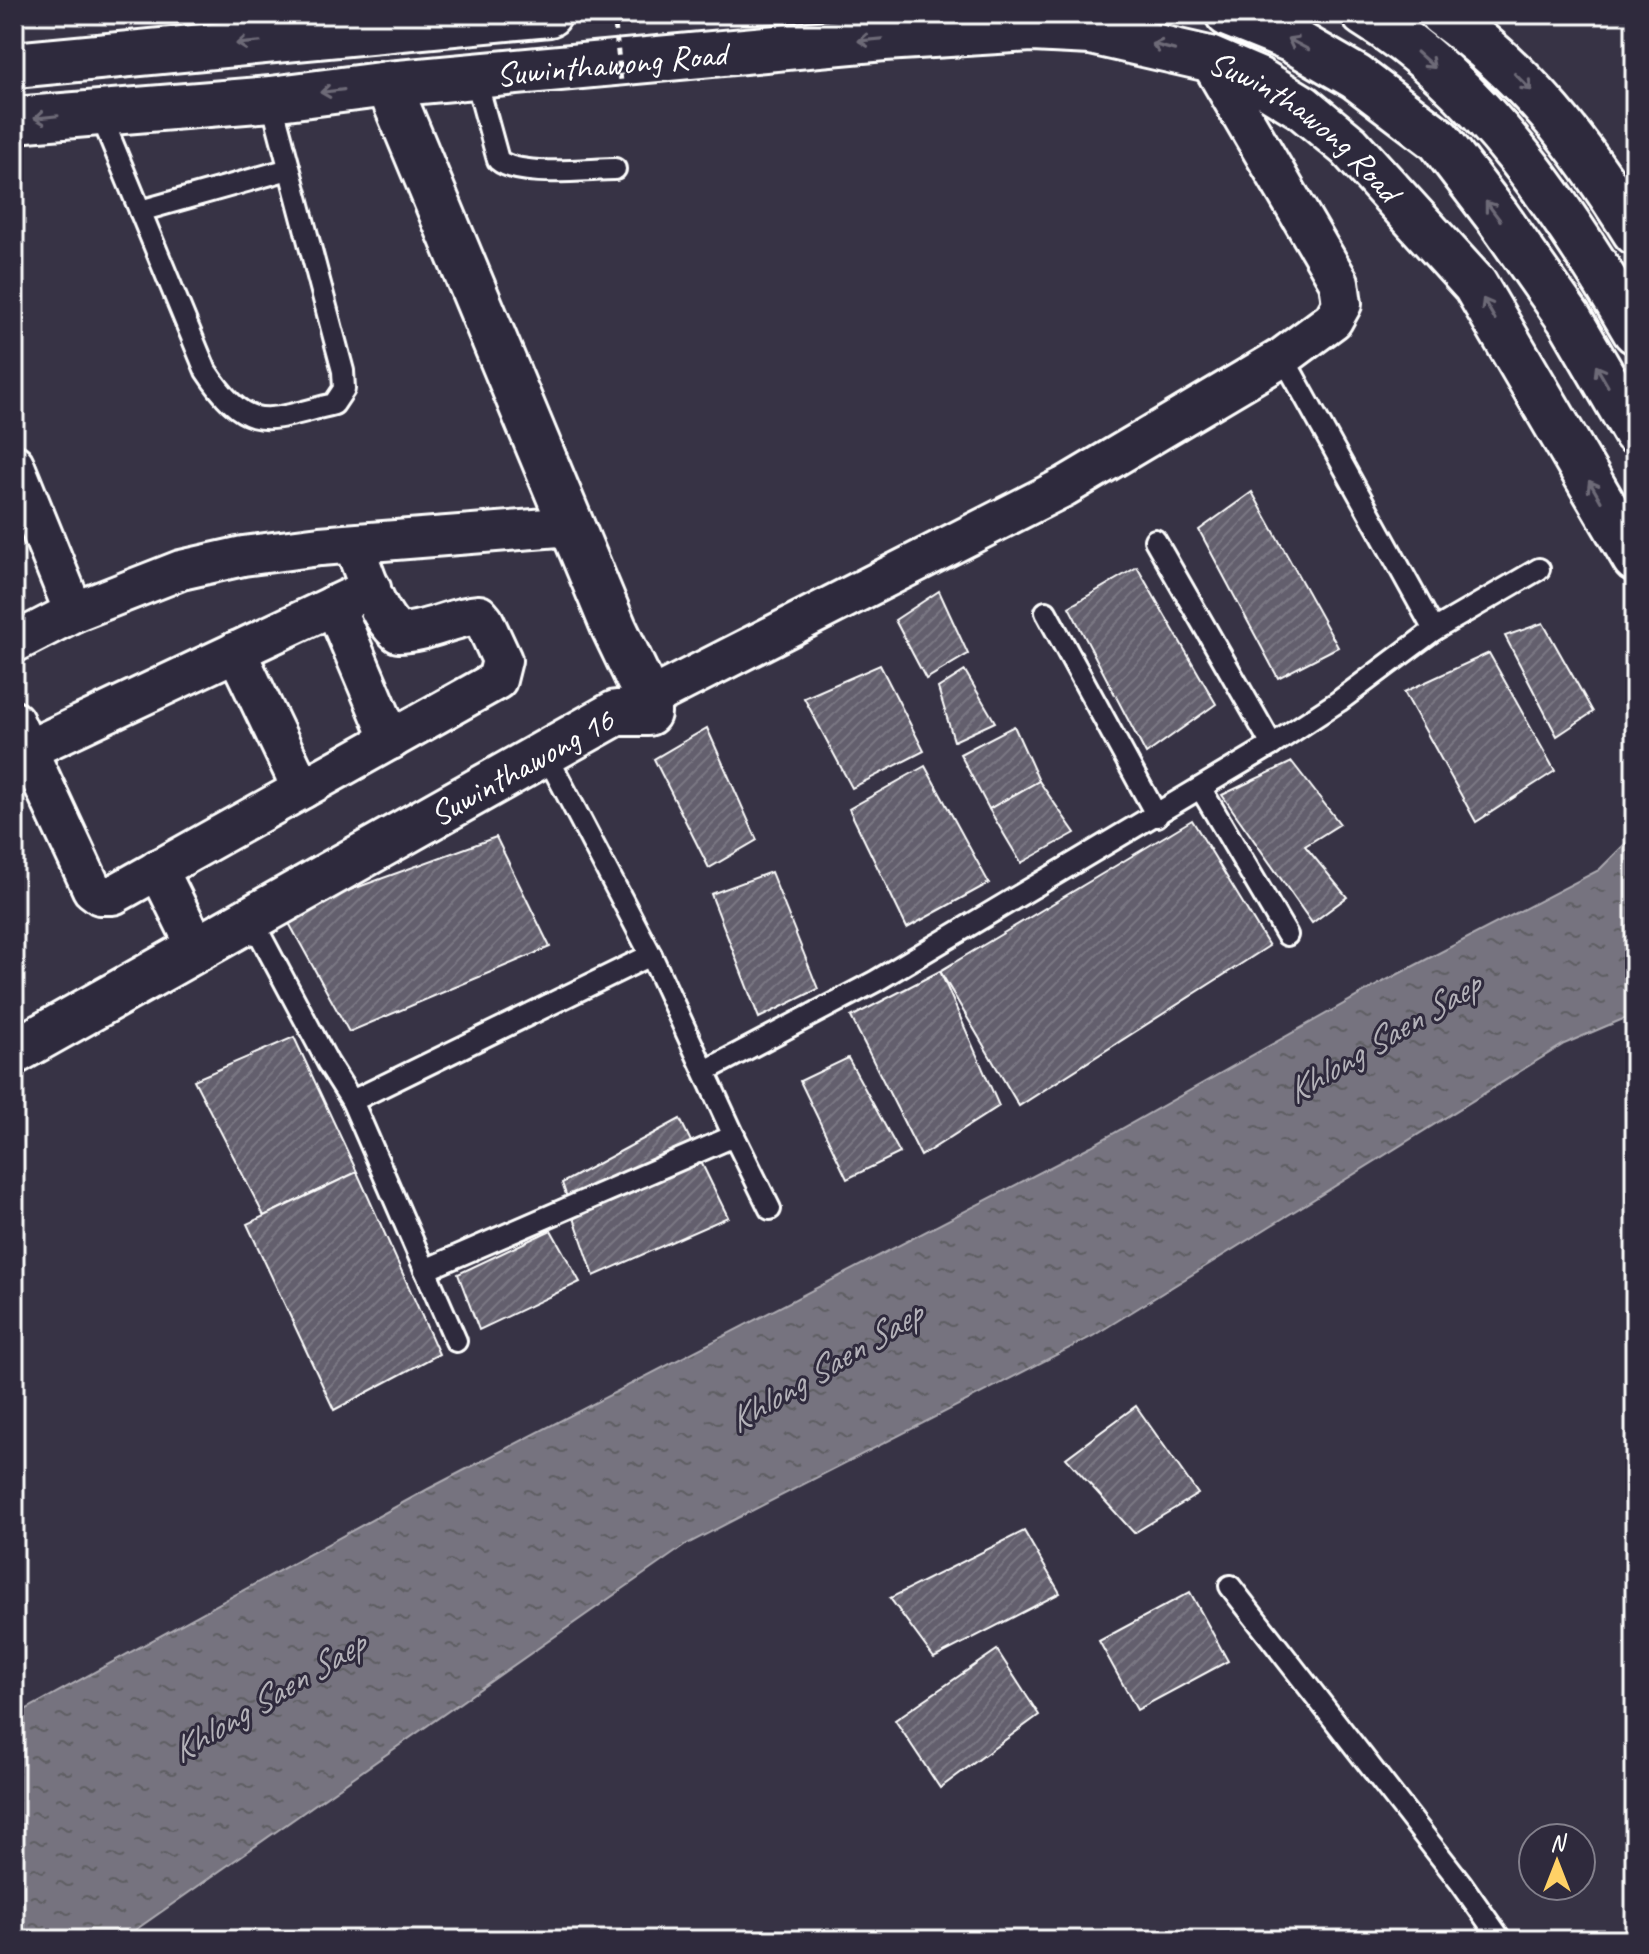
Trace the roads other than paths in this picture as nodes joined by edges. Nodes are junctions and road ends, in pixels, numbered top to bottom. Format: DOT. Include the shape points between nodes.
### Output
graph roads {
  1 [pos="549,14"];
  2 [pos="1228,14"];
  3 [pos="1364,14"];
  4 [pos="1442,14"];
  5 [pos="1032,21"];
  6 [pos="1092,23"];
  7 [pos="1209,59"];
  8 [pos="14,65"];
  9 [pos="475,76"];
  10 [pos="388,84"];
  11 [pos="271,99"];
  12 [pos="99,111"];
  13 [pos="14,120"];
  14 [pos="289,169"];
  15 [pos="615,169"];
  16 [pos="140,211"];
  17 [pos="1635,232"];
  18 [pos="1635,331"];
  19 [pos="1283,357"];
  20 [pos="1635,432"];
  21 [pos="14,464"];
  22 [pos="572,526"];
  23 [pos="1155,540"];
  24 [pos="353,544"];
  25 [pos="1635,559"];
  26 [pos="1539,569"];
  27 [pos="371,588"];
  28 [pos="334,605"];
  29 [pos="74,612"];
  30 [pos="1046,612"];
  31 [pos="1434,630"];
  32 [pos="14,643"];
  33 [pos="236,651"];
  34 [pos="648,699"];
  35 [pos="21,735"];
  36 [pos="391,740"];
  37 [pos="1272,745"];
  38 [pos="545,752"];
  39 [pos="302,789"];
  40 [pos="1201,789"];
  41 [pos="1157,816"];
  42 [pos="158,869"];
  43 [pos="251,918"];
  44 [pos="1287,935"];
  45 [pos="197,948"];
  46 [pos="651,955"];
  47 [pos="14,1052"];
  48 [pos="705,1071"];
  49 [pos="352,1101"];
  50 [pos="734,1136"];
  51 [pos="770,1209"];
  52 [pos="425,1270"];
  53 [pos="456,1341"];
  54 [pos="1230,1586"];
  55 [pos="1501,1940"];
  1 -- 8 [label="main road, Suwinthawong Road, one-way"];
  20 -- 2 [label="main road, Suwinthawong Road, one-way" via="1570,320 1439,140 1356,77 1290,39"];
  3 -- 18 [label="main road, one-way" via="1399,35 1476,105 1530,172"];
  4 -- 17 [label="main road, one-way" via="1534,93 1603,180"];
  5 -- 6 [label="main road, Suwinthawong Road"];
  5 -- 9 [label="main road, Suwinthawong Road, one-way"];
  7 -- 6 [label="main road, Suwinthawong Road, one-way"];
  7 -- 19 [label="street" via="1339,282 1342,304 1333,320"];
  25 -- 7 [label="main road, Suwinthawong Road, one-way" via="1475,285 1349,146 1280,93"];
  9 -- 10 [label="main road, Suwinthawong Road"];
  9 -- 15 [label="lane" via="504,166"];
  10 -- 11 [label="main road, Suwinthawong Road, one-way"];
  10 -- 22 [label="main road, Suwinthawong 16"];
  11 -- 12 [label="main road, Suwinthawong Road"];
  11 -- 14 [label="lane"];
  12 -- 13 [label="main road, Suwinthawong Road, one-way"];
  12 -- 16 [label="lane"];
  14 -- 16 [label="lane"];
  14 -- 16 [label="lane" via="343,371 344,389 334,404 267,420 243,414 224,398 206,371"];
  19 -- 31 [label="lane"];
  19 -- 34 [label="street" via="1064,487"];
  21 -- 29 [label="street"];
  22 -- 24 [label="street"];
  22 -- 34 [label="main road, Suwinthawong 16"];
  23 -- 37 [label="lane"];
  24 -- 27 [label="street"];
  24 -- 29 [label="street" via="209,562"];
  26 -- 31 [label="lane"];
  27 -- 28 [label="street"];
  27 -- 36 [label="street" via="398,633 479,615 502,660 497,680"];
  28 -- 33 [label="street"];
  28 -- 36 [label="street"];
  29 -- 32 [label="street"];
  30 -- 41 [label="lane"];
  31 -- 37 [label="lane"];
  33 -- 35 [label="street"];
  33 -- 39 [label="street"];
  34 -- 38 [label="main road, Suwinthawong 16" via="648,713 616,713"];
  35 -- 42 [label="street" via="92,889 113,895"];
  36 -- 39 [label="street"];
  37 -- 40 [label="lane"];
  38 -- 43 [label="main road, Suwinthawong 16"];
  38 -- 46 [label="lane"];
  39 -- 42 [label="street"];
  40 -- 41 [label="lane"];
  40 -- 44 [label="lane"];
  41 -- 48 [label="lane" via="876,981"];
  42 -- 45 [label="street"];
  43 -- 45 [label="main road, Suwinthawong 16"];
  43 -- 49 [label="lane"];
  45 -- 47 [label="main road, Suwinthawong 16"];
  46 -- 48 [label="lane"];
  46 -- 49 [label="lane"];
  48 -- 50 [label="lane"];
  49 -- 52 [label="lane"];
  50 -- 51 [label="lane"];
  50 -- 52 [label="lane"];
  52 -- 53 [label="lane"];
  54 -- 55 [label="lane"];
}
